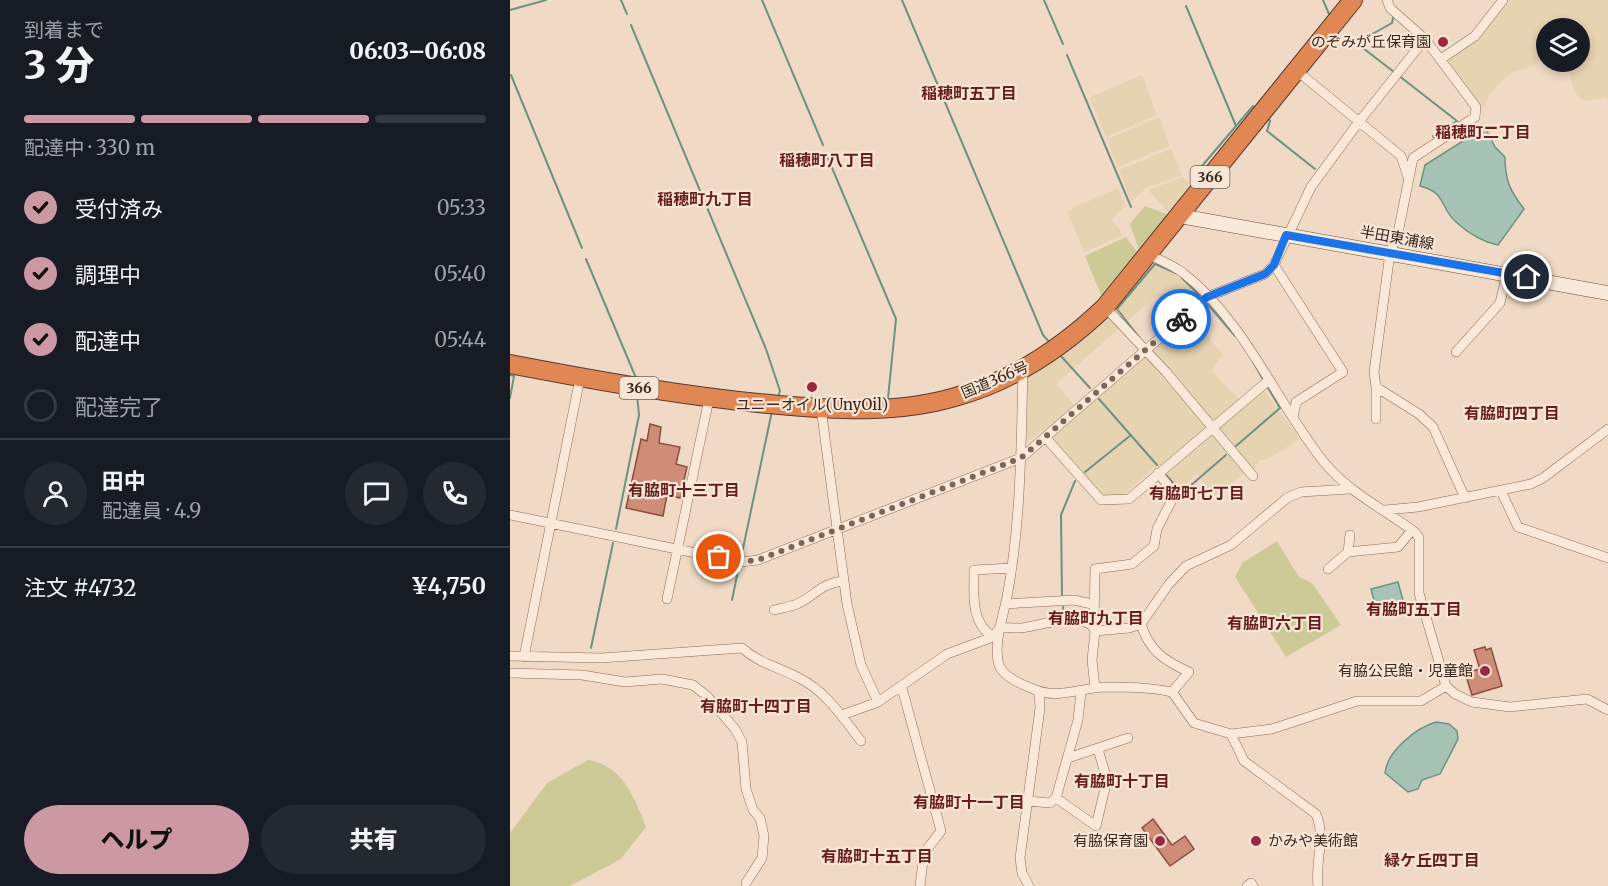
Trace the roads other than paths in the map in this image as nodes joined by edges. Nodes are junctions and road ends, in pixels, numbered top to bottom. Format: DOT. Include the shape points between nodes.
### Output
graph roads {
  1 [pos="1353,0"];
  2 [pos="1387,0"];
  3 [pos="1503,0"];
  4 [pos="1425,39"];
  5 [pos="1442,59"];
  6 [pos="1297,71"];
  7 [pos="1358,123"];
  8 [pos="1408,180"];
  9 [pos="1180,216"];
  10 [pos="1286,235"];
  11 [pos="1390,253"];
  12 [pos="1150,255"];
  13 [pos="1274,265"];
  14 [pos="1507,273"];
  15 [pos="1608,293"];
  16 [pos="1204,299"];
  17 [pos="1105,307"];
  18 [pos="1145,350"];
  19 [pos="1456,352"];
  20 [pos="510,364"];
  21 [pos="1023,370"];
  22 [pos="580,378"];
  23 [pos="1266,383"];
  24 [pos="1376,387"];
  25 [pos="709,399"];
  26 [pos="821,408"];
  27 [pos="1293,418"];
  28 [pos="1376,419"];
  29 [pos="1211,427"];
  30 [pos="1608,429"];
  31 [pos="1045,437"];
  32 [pos="1021,458"];
  33 [pos="1158,473"];
  34 [pos="1253,476"];
  35 [pos="1350,489"];
  36 [pos="1501,491"];
  37 [pos="1465,498"];
  38 [pos="1385,510"];
  39 [pos="510,515"];
  40 [pos="552,524"];
  41 [pos="839,530"];
  42 [pos="1412,530"];
  43 [pos="1350,535"];
  44 [pos="677,548"];
  45 [pos="1347,552"];
  46 [pos="1608,558"];
  47 [pos="1012,568"];
  48 [pos="1328,569"];
  49 [pos="843,582"];
  50 [pos="667,599"];
  51 [pos="1005,604"];
  52 [pos="1092,604"];
  53 [pos="774,610"];
  54 [pos="1141,624"];
  55 [pos="1001,627"];
  56 [pos="1094,629"];
  57 [pos="993,637"];
  58 [pos="510,656"];
  59 [pos="524,657"];
  60 [pos="510,673"];
  61 [pos="1446,686"];
  62 [pos="902,687"];
  63 [pos="1095,688"];
  64 [pos="1039,691"];
  65 [pos="1081,692"];
  66 [pos="1172,692"];
  67 [pos="878,702"];
  68 [pos="1608,710"];
  69 [pos="842,715"];
  70 [pos="1231,734"];
  71 [pos="1128,738"];
  72 [pos="861,741"];
  73 [pos="1098,749"];
  74 [pos="1068,758"];
  75 [pos="1056,798"];
  76 [pos="1028,801"];
  77 [pos="746,883"];
  78 [pos="920,886"];
  79 [pos="1029,886"];
  80 [pos="1247,886"];
  81 [pos="1252,886"];
  82 [pos="1318,886"];
  1 -- 6 [label="highway, 国道366号 / 366"];
  2 -- 4 [label="street" via="1390,8"];
  3 -- 5 [label="street" via="1474,36"];
  4 -- 5 [label="street"];
  4 -- 7 [label="street"];
  5 -- 8 [label="street" via="1476,107 1476,117 1413,158"];
  6 -- 7 [label="street"];
  6 -- 9 [label="highway, 国道366号 / 366"];
  7 -- 8 [label="street" via="1401,156"];
  7 -- 10 [label="street" via="1311,187"];
  8 -- 11 [label="street"];
  9 -- 10 [label="main road, 半田東浦線"];
  9 -- 12 [label="highway, 国道366号 / 366"];
  10 -- 11 [label="main road, 半田東浦線"];
  10 -- 13 [label="street"];
  11 -- 14 [label="main road, 半田東浦線"];
  11 -- 24 [label="street" via="1377,339"];
  12 -- 16 [label="street" via="1181,272"];
  12 -- 17 [label="highway, 国道366号 / 366"];
  13 -- 16 [label="street" via="1256,279"];
  13 -- 27 [label="street" via="1343,372 1296,402"];
  14 -- 15 [label="main road, 半田東浦線"];
  14 -- 19 [label="street" via="1500,303"];
  16 -- 18 [label="street"];
  16 -- 23 [label="street" via="1244,339"];
  17 -- 18 [label="street"];
  17 -- 21 [label="highway, 国道366号 / 366" via="1055,350"];
  18 -- 29 [label="street"];
  18 -- 31 [label="street"];
  20 -- 22 [label="highway, 国道366号 / 366"];
  21 -- 26 [label="highway, 国道366号 / 366" via="981,389 935,402 868,409"];
  21 -- 32 [label="street"];
  22 -- 25 [label="highway, 国道366号 / 366"];
  22 -- 40 [label="street"];
  23 -- 27 [label="street"];
  23 -- 29 [label="street"];
  24 -- 28 [label="street"];
  24 -- 37 [label="street" via="1419,414 1433,428"];
  25 -- 26 [label="highway, 国道366号 / 366"];
  25 -- 44 [label="street"];
  26 -- 41 [label="street"];
  27 -- 35 [label="street"];
  29 -- 33 [label="street"];
  29 -- 34 [label="street"];
  30 -- 36 [label="street" via="1543,478"];
  31 -- 32 [label="street"];
  31 -- 33 [label="street" via="1101,500 1129,499"];
  32 -- 41 [label="street"];
  32 -- 47 [label="street"];
  33 -- 52 [label="street" via="1175,494 1157,529 1154,546 1132,564 1095,569"];
  35 -- 38 [label="street"];
  35 -- 54 [label="street" via="1301,492 1287,498 1231,545 1186,566"];
  36 -- 37 [label="street"];
  36 -- 46 [label="street" via="1518,527"];
  37 -- 38 [label="street"];
  38 -- 42 [label="street"];
  39 -- 40 [label="street"];
  40 -- 44 [label="street"];
  40 -- 59 [label="street"];
  41 -- 44 [label="street" via="749,561"];
  41 -- 49 [label="street"];
  42 -- 45 [label="street" via="1398,547"];
  42 -- 61 [label="street" via="1419,538 1419,593"];
  43 -- 45 [label="street"];
  44 -- 50 [label="street"];
  45 -- 48 [label="street"];
  47 -- 51 [label="street"];
  47 -- 57 [label="street" via="974,570 975,613 986,633"];
  49 -- 53 [label="street" via="832,582 798,604"];
  49 -- 67 [label="street" via="861,665"];
  51 -- 52 [label="street" via="1074,600"];
  51 -- 55 [label="street"];
  52 -- 56 [label="street" via="1096,614"];
  54 -- 56 [label="street"];
  54 -- 66 [label="street" via="1150,647 1189,672"];
  55 -- 56 [label="street" via="1021,628 1064,620"];
  55 -- 57 [label="street"];
  55 -- 64 [label="street" via="1001,668"];
  56 -- 63 [label="street"];
  57 -- 62 [label="street" via="947,654"];
  58 -- 59 [label="street"];
  59 -- 69 [label="street" via="601,658 742,648 758,662 799,677"];
  60 -- 77 [label="street" via="582,675 625,682 662,679 693,685 707,696 742,742 746,789 764,836 762,858"];
  61 -- 68 [label="street" via="1464,699 1488,705 1510,707 1587,699"];
  61 -- 70 [label="street" via="1420,701 1357,701 1272,729"];
  62 -- 67 [label="street"];
  62 -- 78 [label="street" via="941,831 924,853"];
  63 -- 65 [label="street"];
  63 -- 66 [label="street" via="1145,687"];
  64 -- 65 [label="street"];
  64 -- 76 [label="street"];
  65 -- 74 [label="street"];
  66 -- 70 [label="street" via="1194,723"];
  67 -- 69 [label="street"];
  69 -- 72 [label="street"];
  70 -- 82 [label="street" via="1244,761 1316,814 1320,830"];
  71 -- 73 [label="street"];
  73 -- 74 [label="street"];
  73 -- 75 [label="street" via="1107,780 1096,826"];
  74 -- 75 [label="street"];
  75 -- 76 [label="street" via="1050,803"];
  76 -- 79 [label="street" via="1020,858"];
  80 -- 81 [label="street"];
}
